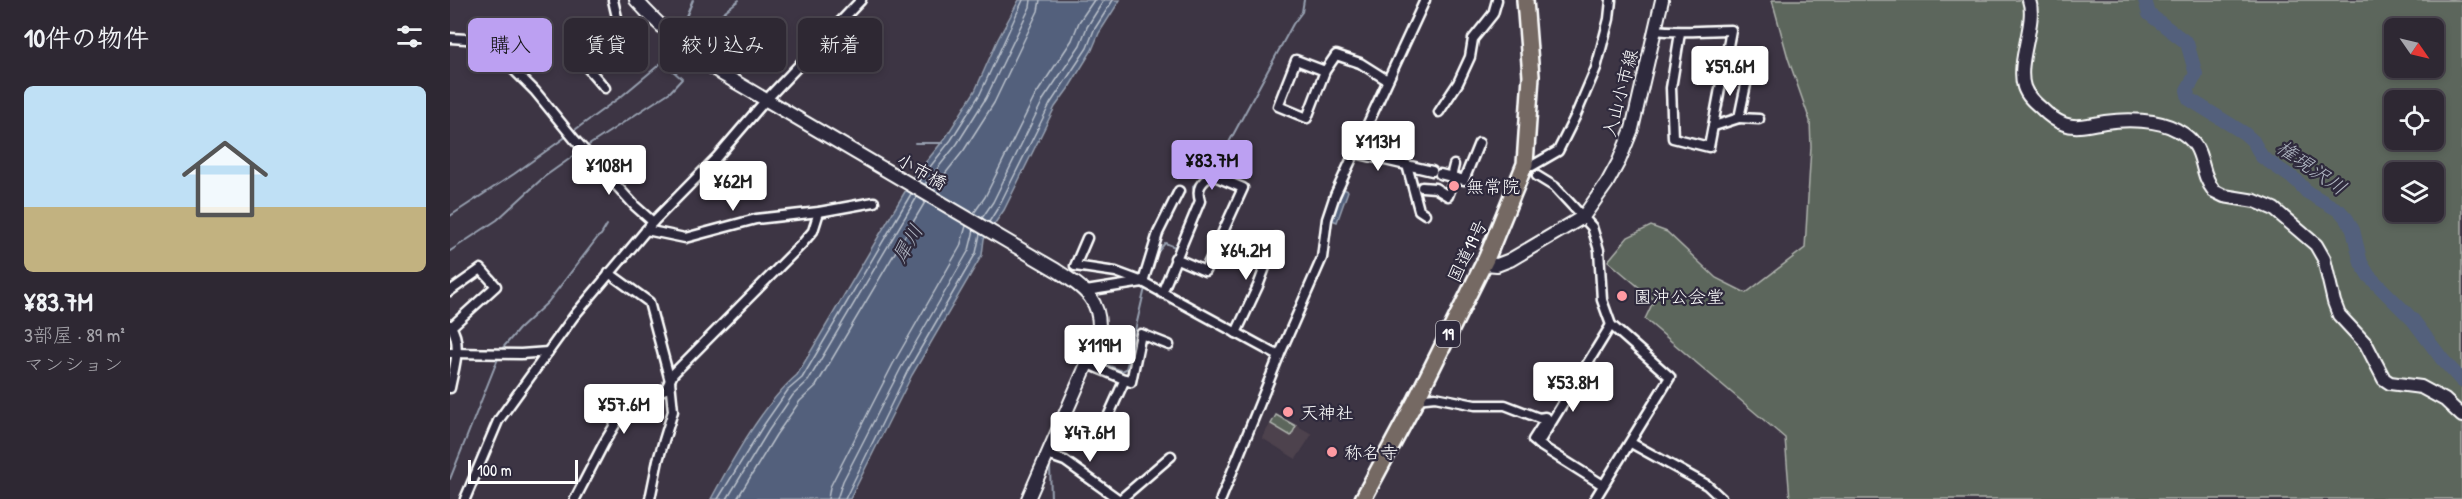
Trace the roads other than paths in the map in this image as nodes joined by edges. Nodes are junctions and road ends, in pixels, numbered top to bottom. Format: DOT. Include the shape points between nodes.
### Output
graph roads {
  1 [pos="613,0"];
  2 [pos="636,0"];
  3 [pos="861,0"];
  4 [pos="1425,0"];
  5 [pos="1497,0"];
  6 [pos="1524,0"];
  7 [pos="1611,0"];
  8 [pos="1662,0"];
  9 [pos="2029,0"];
  10 [pos="1655,30"];
  11 [pos="1680,33"];
  12 [pos="450,38"];
  13 [pos="1749,70"];
  14 [pos="1325,71"];
  15 [pos="1387,80"];
  16 [pos="605,88"];
  17 [pos="767,102"];
  18 [pos="1439,112"];
  19 [pos="1739,118"];
  20 [pos="1759,119"];
  21 [pos="1714,126"];
  22 [pos="1479,142"];
  23 [pos="1354,153"];
  24 [pos="1525,164"];
  25 [pos="1407,165"];
  26 [pos="1454,165"];
  27 [pos="1537,176"];
  28 [pos="1453,177"];
  29 [pos="1422,187"];
  30 [pos="1179,192"];
  31 [pos="874,202"];
  32 [pos="819,212"];
  33 [pos="1425,214"];
  34 [pos="1582,217"];
  35 [pos="653,222"];
  36 [pos="646,230"];
  37 [pos="1087,238"];
  38 [pos="1276,238"];
  39 [pos="1175,258"];
  40 [pos="1484,264"];
  41 [pos="609,273"];
  42 [pos="1143,282"];
  43 [pos="450,291"];
  44 [pos="1086,291"];
  45 [pos="1162,293"];
  46 [pos="1611,325"];
  47 [pos="451,326"];
  48 [pos="1236,333"];
  49 [pos="1169,345"];
  50 [pos="548,352"];
  51 [pos="453,353"];
  52 [pos="1279,356"];
  53 [pos="1088,364"];
  54 [pos="1125,379"];
  55 [pos="670,381"];
  56 [pos="450,388"];
  57 [pos="1416,400"];
  58 [pos="2462,416"];
  59 [pos="1112,434"];
  60 [pos="1630,443"];
  61 [pos="1538,444"];
  62 [pos="1048,455"];
  63 [pos="1171,456"];
  64 [pos="1603,485"];
  65 [pos="1104,490"];
  66 [pos="465,499"];
  67 [pos="575,499"];
  68 [pos="651,499"];
  69 [pos="1028,499"];
  70 [pos="1099,499"];
  71 [pos="1120,499"];
  72 [pos="1221,499"];
  73 [pos="1363,499"];
  74 [pos="1595,499"];
  75 [pos="1722,499"];
  1 -- 16 [label="street" via="619,26 579,58"];
  2 -- 17 [label="main road, 小市橋" via="697,58"];
  3 -- 17 [label="street"];
  4 -- 15 [label="street"];
  5 -- 18 [label="street" via="1493,14 1473,39 1458,83"];
  6 -- 24 [label="highway, 国道19号 / 19" via="1531,76"];
  7 -- 24 [label="street" via="1596,68 1558,151 1532,166"];
  8 -- 10 [label="main road, 入山小市線"];
  9 -- 58 [label="main road" via="2023,66 2024,86 2031,99 2064,124 2152,123 2176,129 2190,139 2196,144 2214,191 2274,209 2316,245 2324,259 2339,315 2366,344 2384,379 2421,387 2445,400"];
  10 -- 11 [label="street"];
  10 -- 34 [label="main road, 入山小市線" via="1632,129 1607,183"];
  11 -- 21 [label="street" via="1731,30"];
  11 -- 21 [label="street" via="1671,88 1673,138 1709,147"];
  12 -- 35 [label="street" via="484,44 499,55 634,206"];
  13 -- 19 [label="street"];
  14 -- 14 [label="street" via="1307,118 1278,106 1296,60"];
  14 -- 15 [label="street" via="1336,55 1360,63"];
  15 -- 23 [label="street"];
  17 -- 35 [label="street"];
  17 -- 44 [label="main road, 小市橋"];
  19 -- 20 [label="street"];
  19 -- 21 [label="street"];
  22 -- 28 [label="street" via="1464,180"];
  23 -- 25 [label="street"];
  23 -- 52 [label="street" via="1327,219 1322,258"];
  24 -- 40 [label="highway, 国道19号 / 19"];
  25 -- 28 [label="street"];
  25 -- 33 [label="street" via="1419,210"];
  26 -- 28 [label="street"];
  27 -- 34 [label="street" via="1555,187"];
  28 -- 29 [label="street" via="1448,196 1435,188"];
  30 -- 42 [label="street" via="1158,233"];
  31 -- 32 [label="street"];
  32 -- 36 [label="street" via="756,219 685,238"];
  32 -- 55 [label="street" via="813,231 801,245"];
  34 -- 40 [label="main road, 入山小市線" via="1510,260"];
  34 -- 46 [label="street" via="1592,227 1599,250 1602,300"];
  35 -- 36 [label="street"];
  36 -- 41 [label="street"];
  37 -- 42 [label="street" via="1075,266 1116,272"];
  38 -- 48 [label="street"];
  39 -- 39 [label="street" via="1200,201 1197,193 1204,180 1212,174 1243,188 1205,271"];
  39 -- 45 [label="street"];
  40 -- 57 [label="highway, 国道19号 / 19"];
  41 -- 50 [label="street"];
  41 -- 55 [label="street" via="649,302"];
  42 -- 44 [label="street"];
  42 -- 45 [label="street"];
  43 -- 47 [label="street" via="482,269 496,286"];
  44 -- 53 [label="main road" via="1094,301 1100,327"];
  45 -- 48 [label="street"];
  46 -- 60 [label="street" via="1670,377"];
  46 -- 61 [label="street"];
  47 -- 51 [label="street" via="456,333"];
  48 -- 52 [label="street"];
  49 -- 54 [label="street" via="1141,334 1131,382"];
  50 -- 51 [label="street"];
  50 -- 66 [label="street" via="498,421"];
  51 -- 56 [label="street" via="456,366"];
  52 -- 72 [label="street"];
  53 -- 54 [label="street"];
  53 -- 62 [label="main road"];
  54 -- 59 [label="street" via="1103,428"];
  55 -- 67 [label="street" via="666,389 627,405"];
  55 -- 68 [label="street" via="673,411"];
  57 -- 61 [label="street" via="1435,397 1474,405 1505,405 1545,417 1533,440"];
  57 -- 73 [label="highway, 国道19号 / 19"];
  60 -- 64 [label="street"];
  60 -- 75 [label="street" via="1707,485"];
  61 -- 64 [label="street"];
  62 -- 65 [label="street" via="1065,461"];
  62 -- 69 [label="main road"];
  63 -- 71 [label="street"];
  64 -- 74 [label="street"];
  65 -- 70 [label="street"];
  65 -- 71 [label="street"];
}
